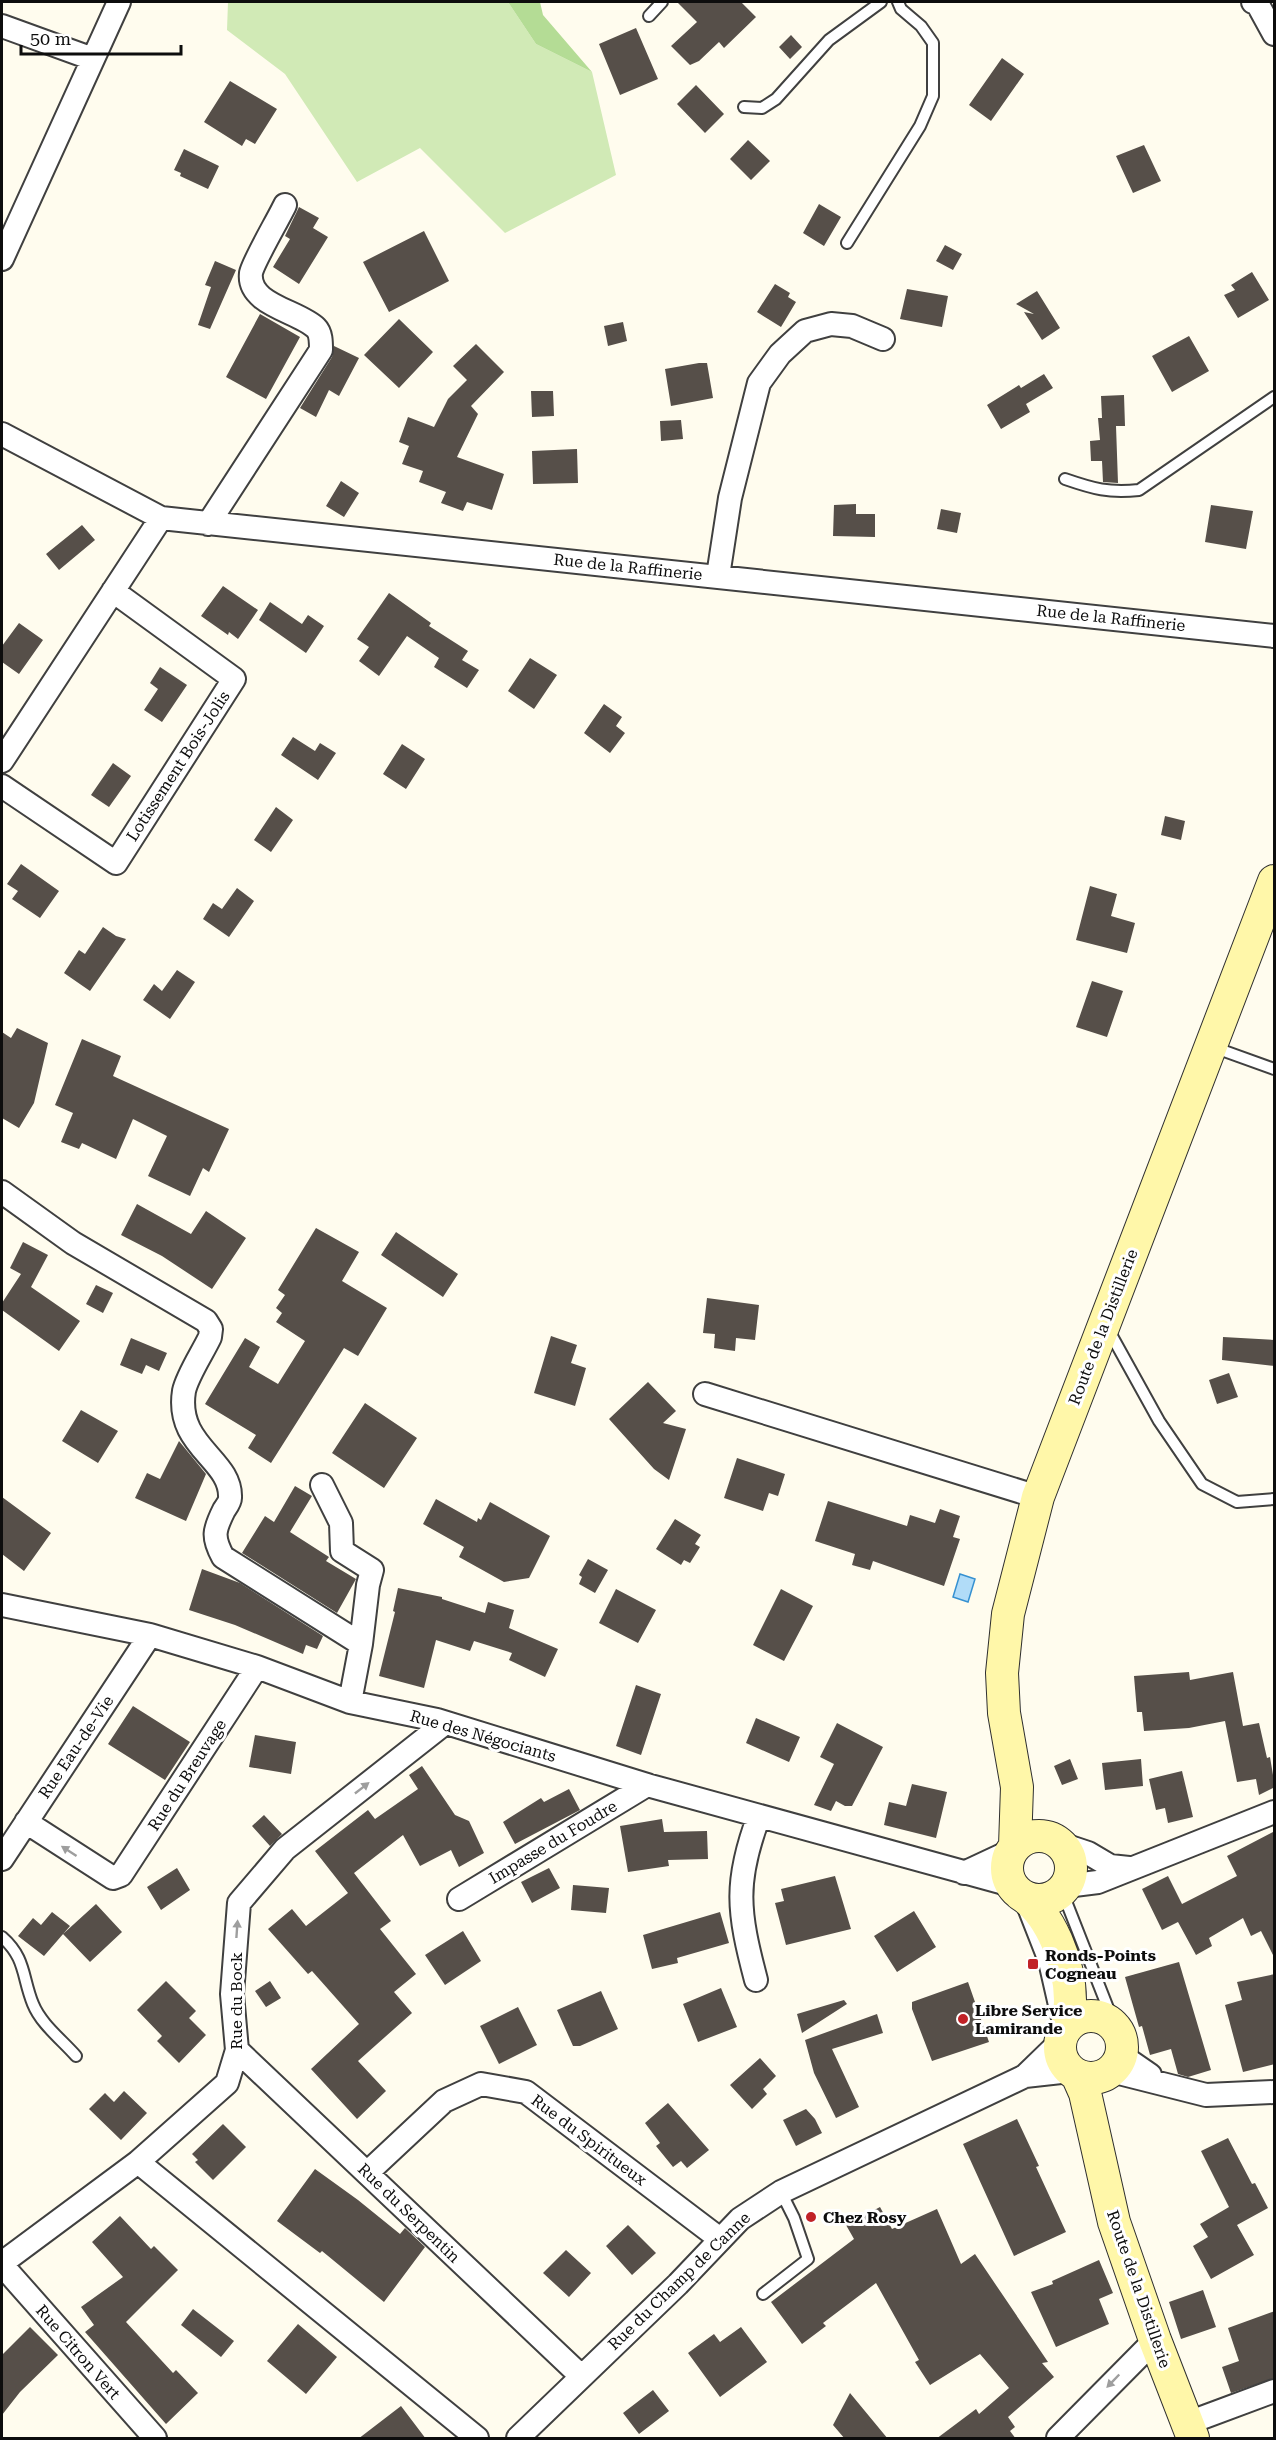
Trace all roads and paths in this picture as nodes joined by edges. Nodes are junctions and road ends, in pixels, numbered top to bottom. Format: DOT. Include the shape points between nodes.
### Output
graph roads {
  1 [pos="119,2"];
  2 [pos="662,2"];
  3 [pos="881,2"];
  4 [pos="898,2"];
  5 [pos="1256,2"];
  6 [pos="649,16"];
  7 [pos="2,26"];
  8 [pos="1275,34"];
  9 [pos="93,59"];
  10 [pos="744,106"];
  11 [pos="285,206"];
  12 [pos="847,243"];
  13 [pos="2,259"];
  14 [pos="884,339"];
  15 [pos="1275,397"];
  16 [pos="2,434"];
  17 [pos="1065,479"];
  18 [pos="161,518"];
  19 [pos="208,524"];
  20 [pos="718,576"];
  21 [pos="113,591"];
  22 [pos="1275,636"];
  23 [pos="2,761"];
  24 [pos="2,786"];
  25 [pos="1273,891"];
  26 [pos="1211,1047"];
  27 [pos="1275,1069"];
  28 [pos="2,1192"];
  29 [pos="1104,1323"];
  30 [pos="705,1394"];
  31 [pos="322,1485"];
  32 [pos="1038,1497"];
  33 [pos="1275,1500"];
  34 [pos="2,1605"];
  35 [pos="150,1635"];
  36 [pos="361,1644"];
  37 [pos="257,1667"];
  38 [pos="350,1702"];
  39 [pos="445,1723"];
  40 [pos="647,1785"];
  41 [pos="1017,1787"];
  42 [pos="1275,1812"];
  43 [pos="759,1816"];
  44 [pos="26,1822"];
  45 [pos="1057,1841"];
  46 [pos="1013,1848"];
  47 [pos="2,1859"];
  48 [pos="1129,1868"];
  49 [pos="964,1873"];
  50 [pos="1016,1890"];
  51 [pos="1061,1891"];
  52 [pos="459,1899"];
  53 [pos="1054,1934"];
  54 [pos="2,1936"];
  55 [pos="1068,1979"];
  56 [pos="756,1980"];
  57 [pos="1062,2036"];
  58 [pos="237,2050"];
  59 [pos="76,2056"];
  60 [pos="1100,2057"];
  61 [pos="1025,2076"];
  62 [pos="1275,2092"];
  63 [pos="138,2162"];
  64 [pos="368,2173"];
  65 [pos="781,2192"];
  66 [pos="720,2239"];
  67 [pos="2,2264"];
  68 [pos="763,2294"];
  69 [pos="1155,2340"];
  70 [pos="581,2376"];
  71 [pos="1275,2391"];
  72 [pos="1190,2431"];
  73 [pos="154,2439"];
  74 [pos="477,2439"];
  75 [pos="518,2439"];
  76 [pos="1058,2439"];
  1 -- 9 [label="street"];
  2 -- 6 [label="lane"];
  3 -- 10 [label="lane" via="829,40 776,99 762,108"];
  4 -- 12 [label="lane" via="933,43 933,96 920,126"];
  5 -- 8 [label="street"];
  7 -- 9 [label="street"];
  9 -- 13 [label="street"];
  11 -- 19 [label="street" via="251,272 254,287 263,298 316,328 321,350"];
  14 -- 20 [label="street" via="852,326 831,324 805,331 780,354 759,383 730,498"];
  15 -- 17 [label="lane" via="1139,490 1098,490"];
  16 -- 18 [label="street, Rue de la Raffinerie"];
  18 -- 19 [label="street, Rue de la Raffinerie"];
  18 -- 21 [label="street"];
  19 -- 20 [label="street, Rue de la Raffinerie"];
  20 -- 22 [label="street, Rue de la Raffinerie"];
  21 -- 23 [label="street"];
  21 -- 24 [label="street, Lotissement Bois-Jolis" via="234,679 116,863"];
  25 -- 26 [label="street, Route de la Distillerie"];
  26 -- 27 [label="lane"];
  26 -- 29 [label="street, Route de la Distillerie"];
  28 -- 36 [label="street" via="73,1243 206,1321 210,1337 184,1389 183,1412 188,1431 227,1483 230,1499 215,1529 216,1544 223,1557"];
  29 -- 32 [label="street, Route de la Distillerie"];
  29 -- 33 [label="lane" via="1159,1420 1202,1484 1237,1502"];
  30 -- 32 [label="street"];
  31 -- 36 [label="street" via="341,1523 342,1551 372,1570"];
  32 -- 41 [label="street, Route de la Distillerie" via="1008,1614 1002,1673 1004,1713"];
  34 -- 35 [label="street, Rue des Négociants"];
  35 -- 37 [label="street, Rue des Négociants"];
  35 -- 44 [label="street, Rue Eau-de-Vie"];
  36 -- 38 [label="street"];
  37 -- 38 [label="street, Rue des Négociants"];
  37 -- 44 [label="street, Rue du Breuvage, one-way" via="122,1875 112,1878"];
  38 -- 39 [label="street, Rue des Négociants"];
  39 -- 40 [label="street, Rue des Négociants"];
  58 -- 39 [label="street, Rue du Bock, one-way" via="232,1994 239,1903 285,1850"];
  40 -- 43 [label="street, Rue des Négociants"];
  40 -- 52 [label="street, Impasse du Foudre"];
  41 -- 45 [label="street, Route de la Distillerie" via="1030,1812"];
  41 -- 46 [label="street, Route de la Distillerie"];
  42 -- 48 [label="street"];
  43 -- 49 [label="street, Rue des Négociants"];
  43 -- 56 [label="street" via="742,1868 740,1913"];
  44 -- 47 [label="street, Rue Eau-de-Vie"];
  45 -- 46 [label="street" via="1043,1835 1033,1836"];
  45 -- 48 [label="street" via="1110,1866"];
  45 -- 51 [label="street" via="1068,1853 1071,1864 1071,1876"];
  46 -- 49 [label="street"];
  46 -- 50 [label="street" via="1006,1868"];
  48 -- 51 [label="street" via="1098,1882"];
  49 -- 50 [label="street, Rue des Négociants"];
  50 -- 51 [label="street" via="1038,1900"];
  50 -- 53 [label="street, Route de la Distillerie" via="1031,1901"];
  50 -- 57 [label="lane" via="1044,1962"];
  51 -- 53 [label="street, Route de la Distillerie" via="1053,1910"];
  51 -- 60 [label="lane"];
  53 -- 55 [label="street, Route de la Distillerie"];
  54 -- 59 [label="lane" via="18,1954 40,2016"];
  55 -- 57 [label="street, Route de la Distillerie" via="1070,2001"];
  55 -- 60 [label="street, Route de la Distillerie"];
  57 -- 60 [label="street" via="1061,2058"];
  57 -- 60 [label="street" via="1082,2017"];
  57 -- 61 [label="street, Rue du Champ de Canne"];
  58 -- 63 [label="street, Rue du Bock" via="227,2083"];
  58 -- 64 [label="street, Rue du Serpentin"];
  60 -- 61 [label="street, Rue du Champ de Canne"];
  60 -- 62 [label="street, Rue du Champ de Canne" via="1206,2095"];
  60 -- 69 [label="street, Route de la Distillerie" via="1085,2093 1114,2222"];
  61 -- 65 [label="street, Rue du Champ de Canne"];
  63 -- 67 [label="street, Rue du Bock"];
  63 -- 74 [label="street"];
  64 -- 66 [label="street, Rue du Spiritueux" via="444,2101 481,2084 526,2092"];
  64 -- 70 [label="street, Rue du Serpentin"];
  65 -- 66 [label="street, Rue du Champ de Canne" via="740,2218"];
  65 -- 68 [label="lane" via="808,2259"];
  66 -- 70 [label="street, Rue du Champ de Canne"];
  67 -- 73 [label="street, Rue Citron Vert"];
  69 -- 72 [label="street, Route de la Distillerie"];
  69 -- 76 [label="street, one-way"];
  70 -- 75 [label="street, Rue du Champ de Canne"];
  71 -- 72 [label="street"];
}
